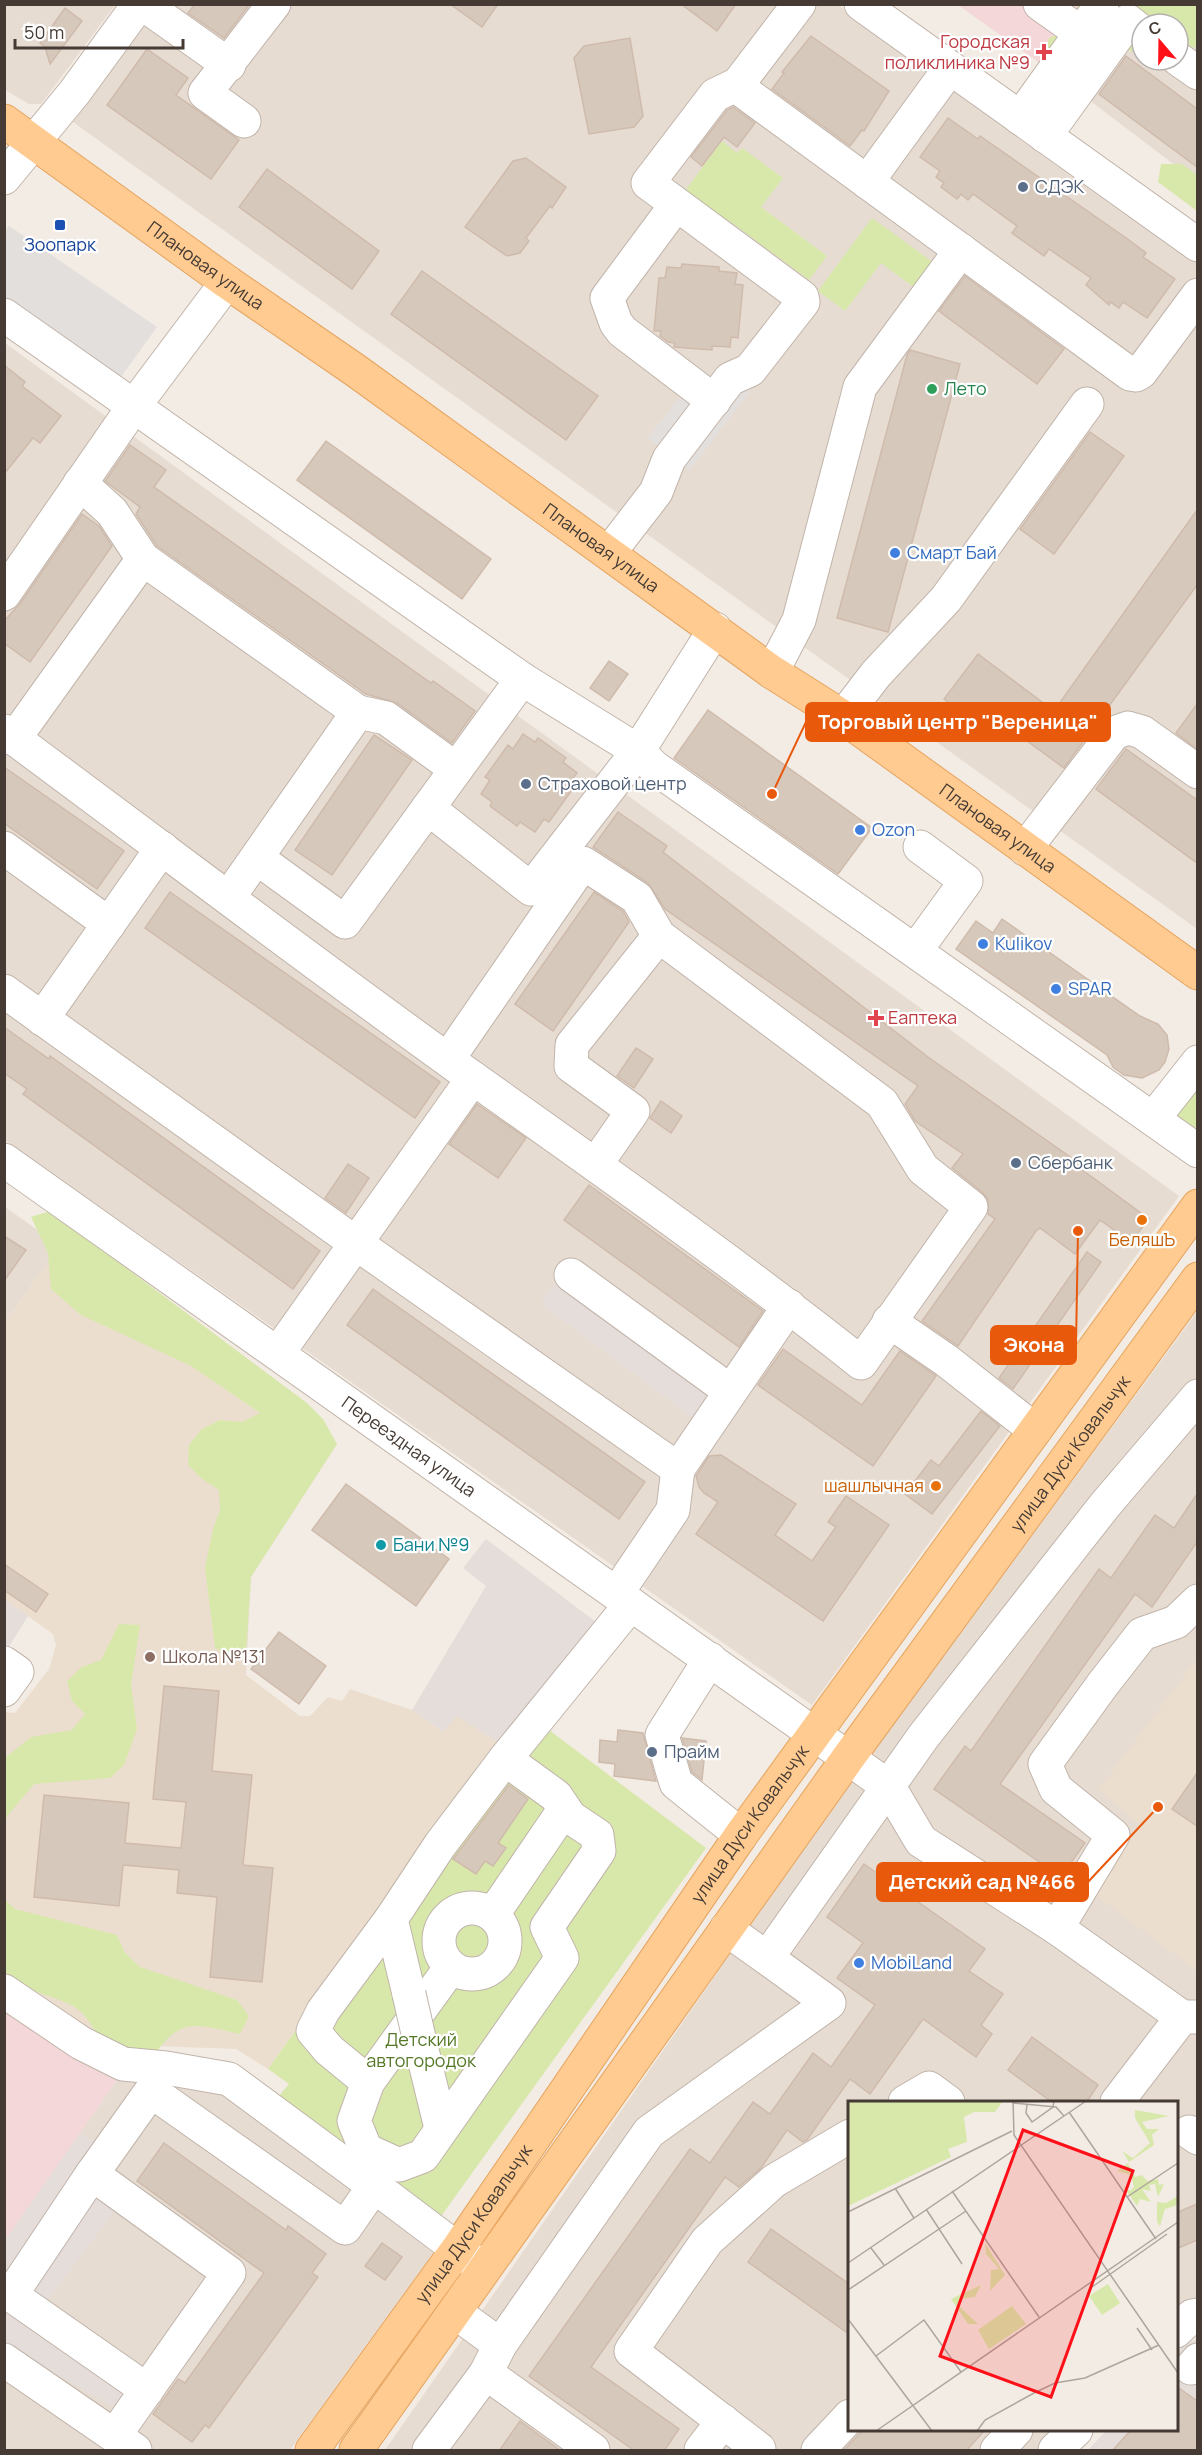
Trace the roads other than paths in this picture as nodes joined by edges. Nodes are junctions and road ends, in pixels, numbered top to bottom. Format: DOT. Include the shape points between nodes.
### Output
graph roads {
  1 [pos="141,4"];
  2 [pos="274,4"];
  3 [pos="799,4"];
  4 [pos="861,4"];
  5 [pos="1041,4"];
  6 [pos="1102,4"];
  7 [pos="1130,23"];
  8 [pos="1081,33"];
  9 [pos="229,65"];
  10 [pos="950,68"];
  11 [pos="739,95"];
  12 [pos="4,121"];
  13 [pos="244,121"];
  14 [pos="1033,127"];
  15 [pos="35,144"];
  16 [pos="4,178"];
  17 [pos="867,182"];
  18 [pos="676,205"];
  19 [pos="1197,245"];
  20 [pos="961,250"];
  21 [pos="227,282"];
  22 [pos="1197,295"];
  23 [pos="4,315"];
  24 [pos="714,401"];
  25 [pos="1087,404"];
  26 [pos="134,406"];
  27 [pos="80,483"];
  28 [pos="609,553"];
  29 [pos="143,559"];
  30 [pos="4,594"];
  31 [pos="715,629"];
  32 [pos="772,672"];
  33 [pos="522,680"];
  34 [pos="358,712"];
  35 [pos="843,717"];
  36 [pos="9,735"];
  37 [pos="638,751"];
  38 [pos="456,769"];
  39 [pos="1197,772"];
  40 [pos="428,808"];
  41 [pos="4,848"];
  42 [pos="162,848"];
  43 [pos="920,848"];
  44 [pos="1025,849"];
  45 [pos="257,858"];
  46 [pos="229,897"];
  47 [pos="109,924"];
  48 [pos="658,936"];
  49 [pos="916,950"];
  50 [pos="1197,973"];
  51 [pos="4,991"];
  52 [pos="42,1019"];
  53 [pos="1197,1062"];
  54 [pos="460,1069"];
  55 [pos="1153,1119"];
  56 [pos="1197,1151"];
  57 [pos="4,1160"];
  58 [pos="596,1164"];
  59 [pos="1197,1206"];
  60 [pos="357,1244"];
  61 [pos="571,1275"];
  62 [pos="1197,1279"];
  63 [pos="789,1306"];
  64 [pos="889,1321"];
  65 [pos="278,1353"];
  66 [pos="730,1391"];
  67 [pos="1197,1396"];
  68 [pos="1035,1430"];
  69 [pos="678,1469"];
  70 [pos="624,1598"];
  71 [pos="1197,1601"];
  72 [pos="710,1659"];
  73 [pos="4,1662"];
  74 [pos="4,1690"];
  75 [pos="813,1734"];
  76 [pos="848,1758"];
  77 [pos="505,1759"];
  78 [pos="889,1786"];
  79 [pos="570,1817"];
  80 [pos="741,1835"];
  81 [pos="535,1852"];
  82 [pos="517,1879"];
  83 [pos="570,1894"];
  84 [pos="493,1914"];
  85 [pos="391,1919"];
  86 [pos="1057,1928"];
  87 [pos="726,1929"];
  88 [pos="502,1957"];
  89 [pos="767,1958"];
  90 [pos="451,1967"];
  91 [pos="542,1987"];
  92 [pos="4,1990"];
  93 [pos="1190,2017"];
  94 [pos="368,2082"];
  95 [pos="908,2101"];
  96 [pos="945,2101"];
  97 [pos="1118,2101"];
  98 [pos="441,2128"];
  99 [pos="848,2137"];
  100 [pos="92,2174"];
  101 [pos="374,2186"];
  102 [pos="456,2250"];
  103 [pos="485,2270"];
  104 [pos="455,2312"];
  105 [pos="1197,2315"];
  106 [pos="1178,2329"];
  107 [pos="500,2344"];
  108 [pos="4,2360"];
  109 [pos="486,2373"];
  110 [pos="147,2390"];
  111 [pos="848,2417"];
  112 [pos="723,2421"];
  113 [pos="1015,2431"];
  114 [pos="1075,2431"];
  115 [pos="125,2443"];
  116 [pos="592,2450"];
  117 [pos="312,2451"];
  118 [pos="356,2451"];
  119 [pos="429,2451"];
  120 [pos="701,2451"];
  121 [pos="758,2451"];
  122 [pos="818,2451"];
  123 [pos="997,2451"];
  124 [pos="1055,2451"];
  1 -- 9 [label="street"];
  1 -- 15 [label="street"];
  2 -- 9 [label="street"];
  3 -- 11 [label="street"];
  4 -- 10 [label="street"];
  5 -- 8 [label="street"];
  6 -- 8 [label="street"];
  7 -- 14 [label="street"];
  8 -- 14 [label="street"];
  9 -- 13 [label="street" via="205,93"];
  10 -- 14 [label="street"];
  10 -- 17 [label="street"];
  11 -- 17 [label="street"];
  11 -- 18 [label="street" via="715,95 648,181"];
  12 -- 15 [label="main road, Плановая улица"];
  14 -- 19 [label="street"];
  15 -- 16 [label="street"];
  15 -- 21 [label="main road, Плановая улица"];
  17 -- 20 [label="street"];
  18 -- 24 [label="street" via="607,298 622,331"];
  18 -- 24 [label="street" via="803,299 750,370 731,378"];
  20 -- 22 [label="street" via="1130,374 1141,372"];
  20 -- 32 [label="street" via="860,387 799,620"];
  21 -- 26 [label="street"];
  21 -- 28 [label="main road, Плановая улица"];
  23 -- 26 [label="street"];
  24 -- 28 [label="street" via="669,459 656,492"];
  25 -- 35 [label="street" via="946,599 876,674"];
  26 -- 27 [label="street"];
  26 -- 33 [label="street"];
  27 -- 29 [label="street" via="112,512"];
  27 -- 30 [label="street"];
  28 -- 31 [label="main road, Плановая улица"];
  29 -- 34 [label="street"];
  29 -- 36 [label="street"];
  31 -- 32 [label="main road, Плановая улица"];
  31 -- 37 [label="street"];
  32 -- 35 [label="main road, Плановая улица"];
  33 -- 37 [label="street"];
  33 -- 38 [label="street"];
  34 -- 38 [label="street" via="386,718"];
  34 -- 45 [label="street"];
  35 -- 44 [label="main road, Плановая улица"];
  36 -- 42 [label="street"];
  37 -- 40 [label="street" via="531,889"];
  37 -- 49 [label="street" via="654,767"];
  38 -- 40 [label="street"];
  39 -- 44 [label="street" via="1142,732 1128,728 1114,734"];
  40 -- 45 [label="street" via="345,922"];
  41 -- 47 [label="street"];
  42 -- 46 [label="street"];
  42 -- 47 [label="street"];
  43 -- 49 [label="street" via="966,880"];
  44 -- 50 [label="main road, Плановая улица"];
  45 -- 46 [label="street"];
  46 -- 54 [label="street"];
  47 -- 52 [label="street"];
  48 -- 54 [label="street" via="637,898 583,863"];
  48 -- 58 [label="street" via="572,1046 571,1066 633,1111"];
  48 -- 64 [label="street" via="882,1103 923,1169 971,1207"];
  49 -- 55 [label="street"];
  51 -- 52 [label="street"];
  52 -- 60 [label="street"];
  53 -- 55 [label="street"];
  54 -- 58 [label="street"];
  54 -- 60 [label="street"];
  55 -- 56 [label="street"];
  57 -- 65 [label="street, Переездная улица"];
  58 -- 63 [label="street"];
  59 -- 68 [label="main road, улица Дуси Ковальчук"];
  60 -- 65 [label="street"];
  60 -- 69 [label="street"];
  61 -- 66 [label="street"];
  62 -- 76 [label="main road, улица Дуси Ковальчук"];
  63 -- 64 [label="street" via="861,1363"];
  63 -- 66 [label="street"];
  64 -- 68 [label="street"];
  65 -- 70 [label="street, Переездная улица"];
  66 -- 69 [label="street"];
  67 -- 78 [label="street" via="1098,1514"];
  68 -- 75 [label="main road, улица Дуси Ковальчук"];
  69 -- 70 [label="street" via="673,1510"];
  70 -- 72 [label="street, Переездная улица"];
  70 -- 77 [label="street"];
  71 -- 86 [label="street" via="1176,1622 1142,1634 1046,1764 1056,1789 1113,1835"];
  72 -- 75 [label="street, Переездная улица"];
  72 -- 80 [label="street" via="662,1735 676,1783"];
  73 -- 74 [label="street" via="16,1672"];
  75 -- 76 [label="street, Переездная улица"];
  75 -- 80 [label="main road, улица Дуси Ковальчук"];
  76 -- 78 [label="street, Переездная улица"];
  76 -- 87 [label="main road, улица Дуси Ковальчук"];
  77 -- 79 [label="street" via="556,1796"];
  77 -- 85 [label="street" via="440,1845"];
  78 -- 86 [label="street" via="921,1841"];
  78 -- 89 [label="street"];
  79 -- 81 [label="street" via="557,1820"];
  79 -- 83 [label="street" via="597,1835 599,1851"];
  80 -- 102 [label="main road, улица Дуси Ковальчук"];
  81 -- 82 [label="street"];
  81 -- 83 [label="street"];
  82 -- 83 [label="street"];
  82 -- 84 [label="street"];
  83 -- 91 [label="street" via="547,1927 562,1958"];
  84 -- 88 [label="street" via="505,1934"];
  84 -- 90 [label="street" via="471,1907 450,1916 442,1925 439,1948"];
  85 -- 94 [label="street" via="323,2011 313,2031 329,2050"];
  85 -- 98 [label="street, bridge"];
  86 -- 93 [label="street"];
  87 -- 89 [label="street"];
  87 -- 103 [label="main road, улица Дуси Ковальчук"];
  88 -- 90 [label="street" via="495,1966 473,1975"];
  88 -- 91 [label="street"];
  89 -- 107 [label="street" via="829,2003 649,2132"];
  90 -- 94 [label="street"];
  91 -- 98 [label="street"];
  92 -- 101 [label="street" via="81,2043 123,2064 229,2079"];
  93 -- 97 [label="street"];
  94 -- 98 [label="street" via="354,2121 366,2150 399,2165 423,2156"];
  95 -- 96 [label="street" via="929,2088"];
  99 -- 112 [label="street" via="774,2181 707,2241 631,2351"];
  100 -- 101 [label="street" via="151,2091 345,2228"];
  100 -- 110 [label="street" via="11,2295"];
  100 -- 110 [label="street" via="229,2273"];
  101 -- 102 [label="street"];
  102 -- 103 [label="street"];
  102 -- 117 [label="main road, улица Дуси Ковальчук"];
  103 -- 104 [label="main road, улица Дуси Ковальчук"];
  104 -- 107 [label="street"];
  104 -- 118 [label="main road, улица Дуси Ковальчук"];
  105 -- 106 [label="street"];
  107 -- 109 [label="street"];
  108 -- 115 [label="street"];
  109 -- 116 [label="street"];
  109 -- 119 [label="street"];
  110 -- 115 [label="street"];
  111 -- 122 [label="street"];
  112 -- 120 [label="street"];
  112 -- 121 [label="street"];
  113 -- 123 [label="street"];
  114 -- 124 [label="street"];
}
